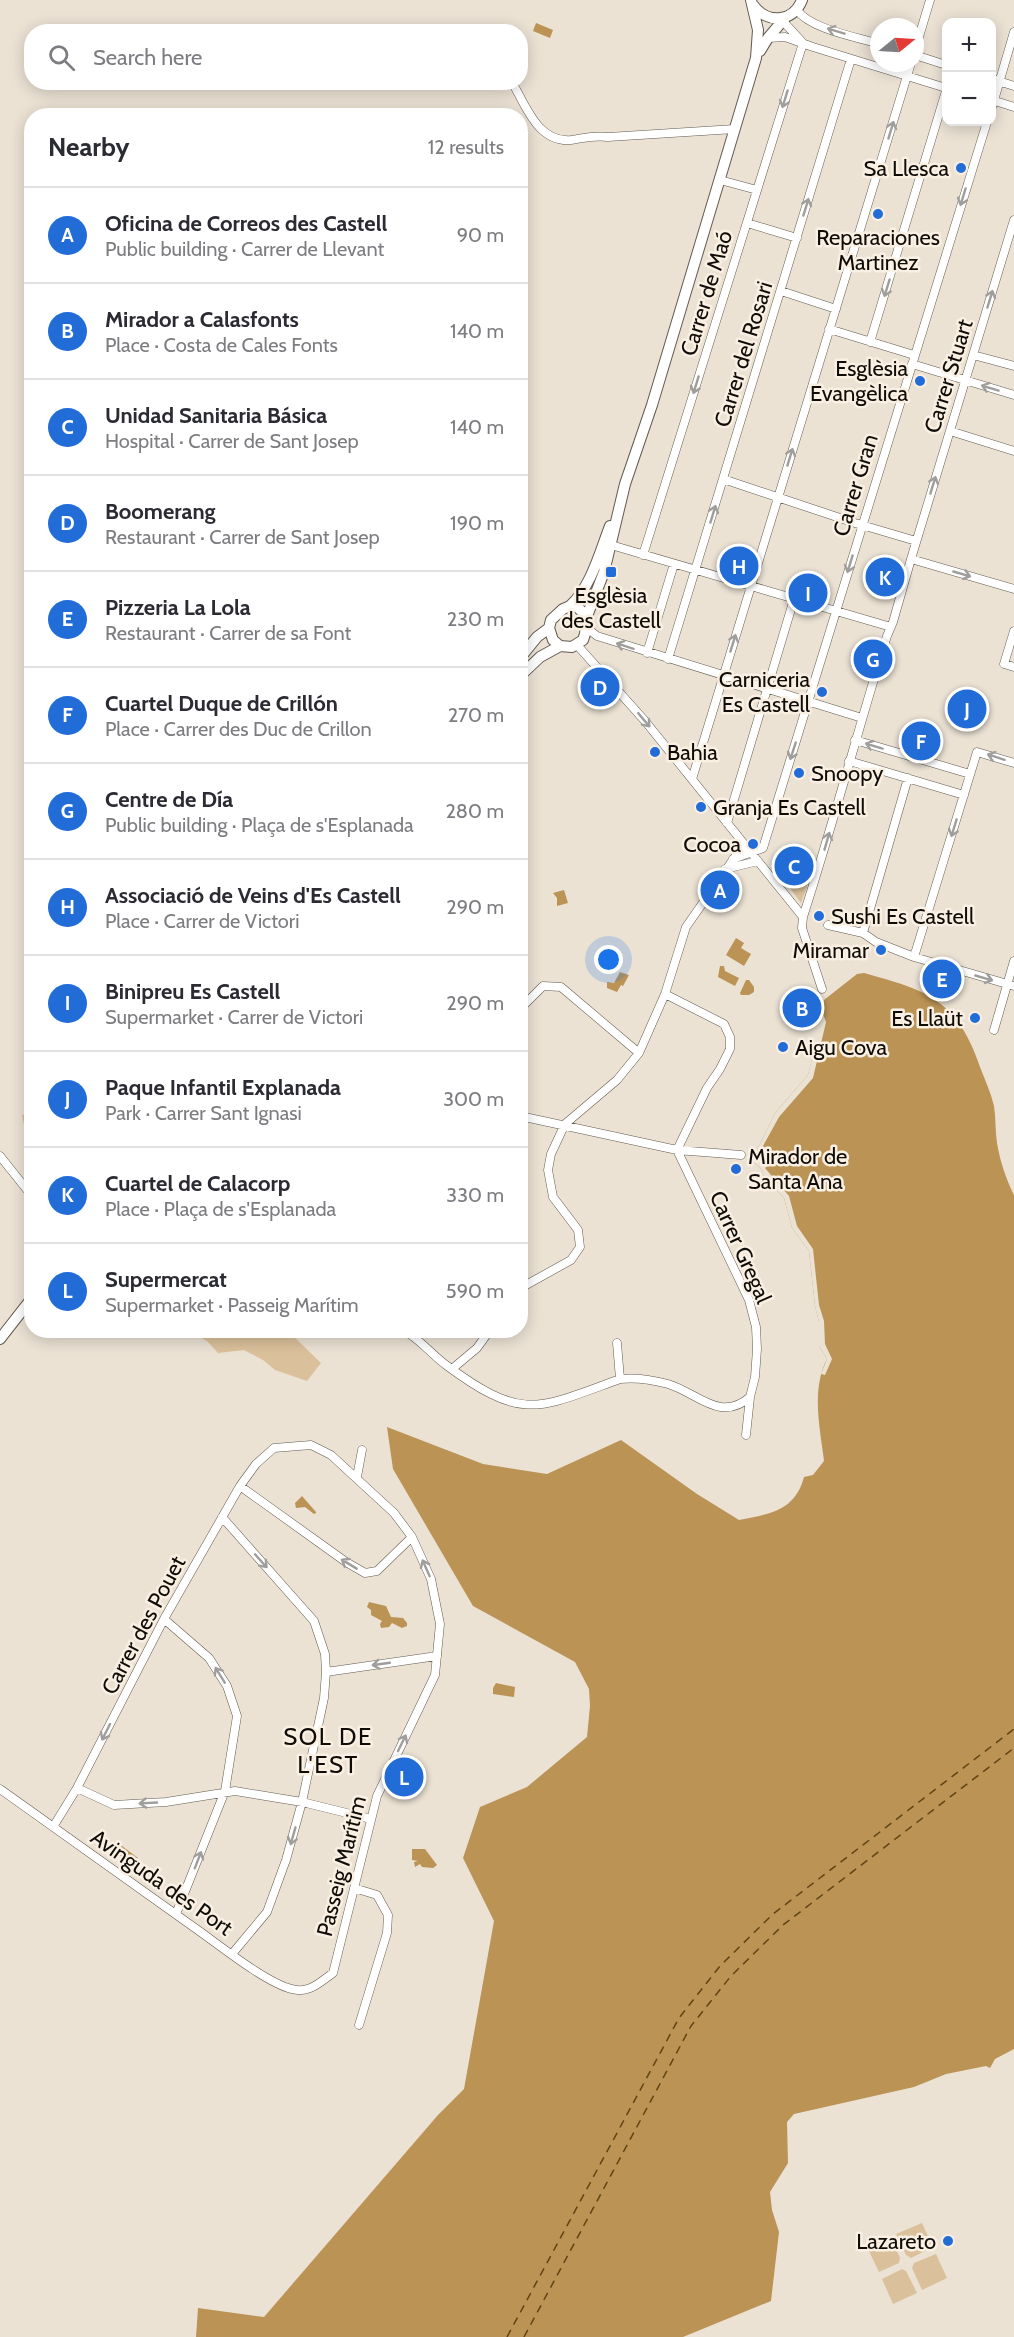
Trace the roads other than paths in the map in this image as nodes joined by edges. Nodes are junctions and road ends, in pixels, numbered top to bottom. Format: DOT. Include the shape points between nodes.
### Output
graph roads {
  1 [pos="930,0"];
  2 [pos="752,2"];
  3 [pos="800,5"];
  4 [pos="782,19"];
  5 [pos="924,20"];
  6 [pos="1014,32"];
  7 [pos="768,38"];
  8 [pos="870,41"];
  9 [pos="803,43"];
  10 [pos="757,56"];
  11 [pos="924,57"];
  12 [pos="851,59"];
  13 [pos="942,63"];
  14 [pos="908,72"];
  15 [pos="907,76"];
  16 [pos="996,77"];
  17 [pos="996,80"];
  18 [pos="1014,86"];
  19 [pos="942,89"];
  20 [pos="516,90"];
  21 [pos="942,103"];
  22 [pos="996,103"];
  23 [pos="1014,107"];
  24 [pos="526,108"];
  25 [pos="528,112"];
  26 [pos="986,126"];
  27 [pos="735,129"];
  28 [pos="720,180"];
  29 [pos="757,190"];
  30 [pos="1014,220"];
  31 [pos="747,223"];
  32 [pos="797,238"];
  33 [pos="781,291"];
  34 [pos="836,309"];
  35 [pos="829,329"];
  36 [pos="870,342"];
  37 [pos="973,355"];
  38 [pos="914,356"];
  39 [pos="912,364"];
  40 [pos="1014,366"];
  41 [pos="965,380"];
  42 [pos="1014,395"];
  43 [pos="950,432"];
  44 [pos="1014,451"];
  45 [pos="723,479"];
  46 [pos="626,484"];
  47 [pos="778,498"];
  48 [pos="862,525"];
  49 [pos="916,541"];
  50 [pos="611,545"];
  51 [pos="643,555"];
  52 [pos="910,559"];
  53 [pos="674,564"];
  54 [pos="696,570"];
  55 [pos="751,586"];
  56 [pos="1014,589"];
  57 [pos="794,599"];
  58 [pos="570,606"];
  59 [pos="835,611"];
  60 [pos="587,616"];
  61 [pos="891,627"];
  62 [pos="549,628"];
  63 [pos="587,628"];
  64 [pos="1014,631"];
  65 [pos="577,645"];
  66 [pos="560,646"];
  67 [pos="528,647"];
  68 [pos="647,653"];
  69 [pos="668,659"];
  70 [pos="1014,667"];
  71 [pos="528,668"];
  72 [pos="723,676"];
  73 [pos="767,689"];
  74 [pos="809,702"];
  75 [pos="862,718"];
  76 [pos="855,740"];
  77 [pos="849,761"];
  78 [pos="1014,763"];
  79 [pos="970,774"];
  80 [pos="908,778"];
  81 [pos="692,779"];
  82 [pos="964,795"];
  83 [pos="727,823"];
  84 [pos="744,844"];
  85 [pos="752,853"];
  86 [pos="733,859"];
  87 [pos="758,861"];
  88 [pos="725,869"];
  89 [pos="804,917"];
  90 [pos="828,925"];
  91 [pos="862,933"];
  92 [pos="914,957"];
  93 [pos="1014,961"];
  94 [pos="1011,985"];
  95 [pos="822,989"];
  96 [pos="665,994"];
  97 [pos="528,1000"];
  98 [pos="994,1030"];
  99 [pos="639,1053"];
  100 [pos="528,1117"];
  101 [pos="565,1124"];
  102 [pos="677,1150"];
  103 [pos="741,1155"];
  104 [pos="0,1156"];
  105 [pos="24,1186"];
  106 [pos="528,1283"];
  107 [pos="24,1308"];
  108 [pos="413,1338"];
  109 [pos="484,1338"];
  110 [pos="0,1339"];
  111 [pos="617,1343"];
  112 [pos="452,1369"];
  113 [pos="620,1379"];
  114 [pos="750,1397"];
  115 [pos="746,1435"];
  116 [pos="274,1448"];
  117 [pos="362,1450"];
  118 [pos="357,1477"];
  119 [pos="240,1486"];
  120 [pos="222,1517"];
  121 [pos="412,1538"];
  122 [pos="164,1619"];
  123 [pos="437,1656"];
  124 [pos="326,1672"];
  125 [pos="77,1788"];
  126 [pos="0,1789"];
  127 [pos="225,1791"];
  128 [pos="302,1802"];
  129 [pos="371,1819"];
  130 [pos="53,1827"];
  131 [pos="354,1888"];
  132 [pos="177,1914"];
  133 [pos="232,1954"];
  134 [pos="310,1989"];
  135 [pos="359,2025"];
  1 -- 5 [label="street"];
  2 -- 4 [label="main road" via="764,16"];
  2 -- 10 [label="main road" via="758,30"];
  3 -- 4 [label="main road"];
  8 -- 3 [label="street, one-way" via="804,18"];
  4 -- 7 [label="main road"];
  4 -- 9 [label="street"];
  6 -- 16 [label="street"];
  7 -- 9 [label="street" via="785,37"];
  7 -- 10 [label="main road"];
  9 -- 12 [label="street"];
  9 -- 29 [label="street, Carrer de Maó, one-way"];
  10 -- 27 [label="main road"];
  11 -- 13 [label="street"];
  12 -- 15 [label="street"];
  32 -- 12 [label="street, Carrer del Rosari, one-way"];
  14 -- 15 [label="street"];
  15 -- 19 [label="street"];
  34 -- 15 [label="street, one-way"];
  17 -- 18 [label="street"];
  20 -- 24 [label="street"];
  21 -- 36 [label="street, one-way"];
  22 -- 23 [label="street"];
  25 -- 27 [label="street" via="541,130 553,138 570,140 593,135"];
  26 -- 38 [label="street, Carrer Gran, one-way"];
  27 -- 28 [label="main road"];
  28 -- 29 [label="street"];
  28 -- 46 [label="main road"];
  29 -- 31 [label="street, Carrer de Maó"];
  37 -- 30 [label="street, Carrer Stuart, one-way"];
  31 -- 32 [label="street"];
  31 -- 51 [label="street, Carrer de Maó, one-way"];
  32 -- 33 [label="street, Carrer del Rosari"];
  33 -- 34 [label="street"];
  33 -- 45 [label="street, Carrer del Rosari"];
  34 -- 35 [label="street"];
  35 -- 36 [label="street"];
  47 -- 35 [label="street, one-way"];
  36 -- 38 [label="street"];
  37 -- 40 [label="street"];
  37 -- 41 [label="street, Carrer Stuart"];
  38 -- 39 [label="street, Carrer Gran"];
  39 -- 41 [label="street"];
  39 -- 48 [label="street, Carrer Gran"];
  42 -- 41 [label="street, one-way"];
  41 -- 43 [label="street, Carrer Stuart"];
  43 -- 44 [label="street"];
  49 -- 43 [label="street, Carrer Stuart, one-way"];
  45 -- 47 [label="street"];
  54 -- 45 [label="street, Carrer del Rosari, one-way"];
  46 -- 50 [label="main road"];
  46 -- 58 [label="main road" via="593,568"];
  47 -- 48 [label="street"];
  47 -- 55 [label="street"];
  48 -- 49 [label="street"];
  48 -- 59 [label="street, Carrer Gran, one-way"];
  49 -- 52 [label="street, Carrer Stuart"];
  50 -- 51 [label="street"];
  50 -- 60 [label="main road"];
  51 -- 53 [label="street"];
  52 -- 56 [label="street, one-way"];
  52 -- 61 [label="street, Carrer Stuart"];
  53 -- 54 [label="street"];
  53 -- 68 [label="street"];
  54 -- 55 [label="street"];
  54 -- 69 [label="street, Carrer del Rosari"];
  55 -- 57 [label="street"];
  72 -- 55 [label="street, one-way"];
  57 -- 59 [label="street"];
  57 -- 73 [label="street"];
  58 -- 60 [label="main road" via="580,608"];
  58 -- 62 [label="main road" via="554,616"];
  59 -- 61 [label="street"];
  59 -- 74 [label="street, Carrer Gran"];
  60 -- 63 [label="main road"];
  61 -- 75 [label="street, Carrer Stuart"];
  62 -- 66 [label="main road"];
  62 -- 67 [label="main road"];
  63 -- 65 [label="main road"];
  68 -- 63 [label="street, one-way" via="597,636"];
  64 -- 70 [label="street" via="1004,664"];
  65 -- 66 [label="main road"];
  65 -- 81 [label="street, one-way"];
  66 -- 71 [label="main road"];
  68 -- 69 [label="street"];
  69 -- 72 [label="street"];
  72 -- 73 [label="street"];
  72 -- 81 [label="street"];
  73 -- 74 [label="street"];
  73 -- 83 [label="street"];
  74 -- 75 [label="street"];
  74 -- 85 [label="street, Carrer Gran, one-way" via="763,848"];
  75 -- 76 [label="street"];
  76 -- 77 [label="street"];
  79 -- 76 [label="street, one-way"];
  77 -- 80 [label="street"];
  89 -- 77 [label="street, one-way"];
  78 -- 79 [label="street, one-way" via="977,752"];
  79 -- 82 [label="street"];
  80 -- 82 [label="street"];
  80 -- 91 [label="street"];
  81 -- 83 [label="street"];
  82 -- 92 [label="street, one-way"];
  83 -- 84 [label="street"];
  84 -- 85 [label="street"];
  84 -- 86 [label="street"];
  85 -- 86 [label="street"];
  85 -- 87 [label="street"];
  86 -- 88 [label="street"];
  87 -- 88 [label="street"];
  87 -- 89 [label="street"];
  88 -- 96 [label="street" via="686,927"];
  89 -- 95 [label="street" via="802,928"];
  90 -- 91 [label="street"];
  91 -- 92 [label="street"];
  92 -- 94 [label="street, one-way"];
  93 -- 94 [label="street"];
  94 -- 98 [label="street"];
  96 -- 99 [label="street"];
  96 -- 102 [label="street" via="724,1024 730,1049"];
  97 -- 99 [label="street" via="543,986 561,987"];
  99 -- 101 [label="street" via="617,1080"];
  100 -- 101 [label="street"];
  101 -- 102 [label="street"];
  101 -- 106 [label="street" via="548,1170 553,1197 578,1230 580,1247 571,1260"];
  102 -- 103 [label="street"];
  102 -- 114 [label="street, Carrer Gregal" via="749,1300 758,1349"];
  104 -- 105 [label="street"];
  107 -- 110 [label="main road"];
  108 -- 112 [label="street"];
  109 -- 112 [label="street"];
  111 -- 113 [label="street"];
  112 -- 113 [label="street" via="487,1393 523,1405 555,1403"];
  113 -- 114 [label="street" via="669,1384 720,1407 732,1408"];
  114 -- 115 [label="street, Carrer Gregal"];
  116 -- 118 [label="street, Passeig Marítim" via="311,1445 331,1455"];
  116 -- 119 [label="street, Carrer des Pouet"];
  117 -- 118 [label="street"];
  118 -- 121 [label="street, Passeig Marítim" via="394,1513"];
  119 -- 120 [label="street, Carrer des Pouet"];
  121 -- 119 [label="street, one-way" via="377,1571 365,1573"];
  120 -- 122 [label="street, Carrer des Pouet"];
  120 -- 124 [label="street, one-way" via="314,1621 325,1653"];
  123 -- 121 [label="street, Passeig Marítim, one-way" via="440,1624 431,1579"];
  122 -- 125 [label="street, Carrer des Pouet, one-way"];
  127 -- 122 [label="street, one-way" via="237,1716 227,1686 209,1658"];
  123 -- 124 [label="street, one-way"];
  129 -- 123 [label="street, Passeig Marítim, one-way" via="376,1796 435,1675"];
  124 -- 128 [label="street"];
  127 -- 125 [label="street, one-way" via="166,1802 114,1805"];
  125 -- 130 [label="street, Carrer des Pouet"];
  126 -- 130 [label="street, Avinguda des Port"];
  127 -- 128 [label="street"];
  132 -- 127 [label="street, one-way"];
  128 -- 129 [label="street"];
  128 -- 133 [label="street, one-way" via="267,1912"];
  129 -- 131 [label="street, Passeig Marítim"];
  130 -- 132 [label="street, Avinguda des Port"];
  131 -- 134 [label="street, Passeig Marítim" via="333,1973"];
  131 -- 135 [label="street" via="377,1895 388,1915 387,1933"];
  132 -- 133 [label="street, Avinguda des Port"];
  133 -- 134 [label="street, Avinguda des Port" via="293,1990"];
}
